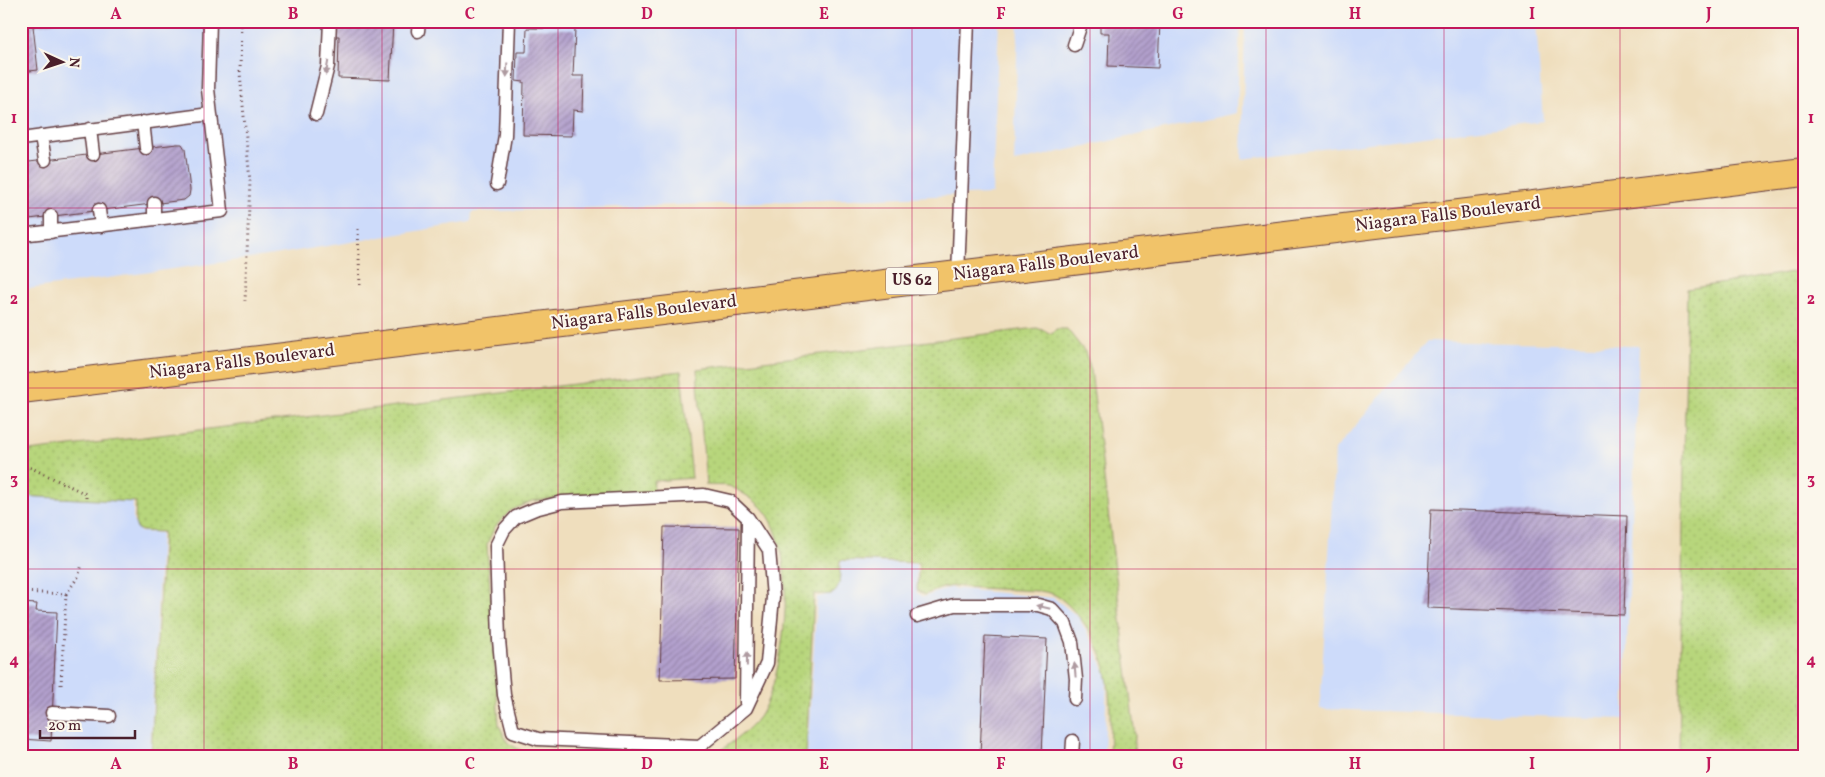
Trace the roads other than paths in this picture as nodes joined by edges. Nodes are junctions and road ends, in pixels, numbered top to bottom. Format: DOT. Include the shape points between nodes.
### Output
graph roads {
  1 [pos="210,21"];
  2 [pos="330,21"];
  3 [pos="509,21"];
  4 [pos="968,21"];
  5 [pos="1082,21"];
  6 [pos="1074,45"];
  7 [pos="210,114"];
  8 [pos="316,114"];
  9 [pos="143,122"];
  10 [pos="90,129"];
  11 [pos="41,136"];
  12 [pos="21,139"];
  13 [pos="146,148"];
  14 [pos="93,154"];
  15 [pos="45,160"];
  16 [pos="1804,172"];
  17 [pos="497,184"];
  18 [pos="154,204"];
  19 [pos="99,210"];
  20 [pos="51,216"];
  21 [pos="154,219"];
  22 [pos="101,226"];
  23 [pos="51,232"];
  24 [pos="21,236"];
  25 [pos="958,275"];
  26 [pos="21,389"];
  27 [pos="748,518"];
  28 [pos="917,616"];
  29 [pos="1075,699"];
  30 [pos="746,708"];
  31 [pos="52,713"];
  32 [pos="109,716"];
  33 [pos="1073,741"];
  34 [pos="1072,756"];
  1 -- 7 [label="lane"];
  2 -- 8 [label="lane, one-way" via="328,66"];
  3 -- 17 [label="lane, one-way" via="505,135"];
  4 -- 25 [label="lane"];
  5 -- 6 [label="lane"];
  7 -- 9 [label="lane"];
  7 -- 21 [label="lane" via="222,211"];
  9 -- 10 [label="lane"];
  9 -- 13 [label="lane"];
  10 -- 11 [label="lane"];
  10 -- 14 [label="lane"];
  11 -- 12 [label="lane"];
  11 -- 15 [label="lane"];
  16 -- 25 [label="main road, Niagara Falls Boulevard / US 62"];
  18 -- 21 [label="lane"];
  19 -- 22 [label="lane"];
  20 -- 23 [label="lane"];
  21 -- 22 [label="lane"];
  22 -- 23 [label="lane"];
  23 -- 24 [label="lane"];
  25 -- 26 [label="main road, Niagara Falls Boulevard / US 62"];
  30 -- 27 [label="lane, one-way"];
  27 -- 30 [label="lane" via="769,550 773,597 766,663"];
  27 -- 30 [label="lane" via="730,500 704,495 562,502 535,508 516,517 496,546 499,640 504,695 512,731 538,740 700,746"];
  29 -- 28 [label="lane, one-way" via="1072,642 1065,623 1052,609 1038,605 954,606"];
  31 -- 32 [label="lane"];
  33 -- 34 [label="lane"];
}
